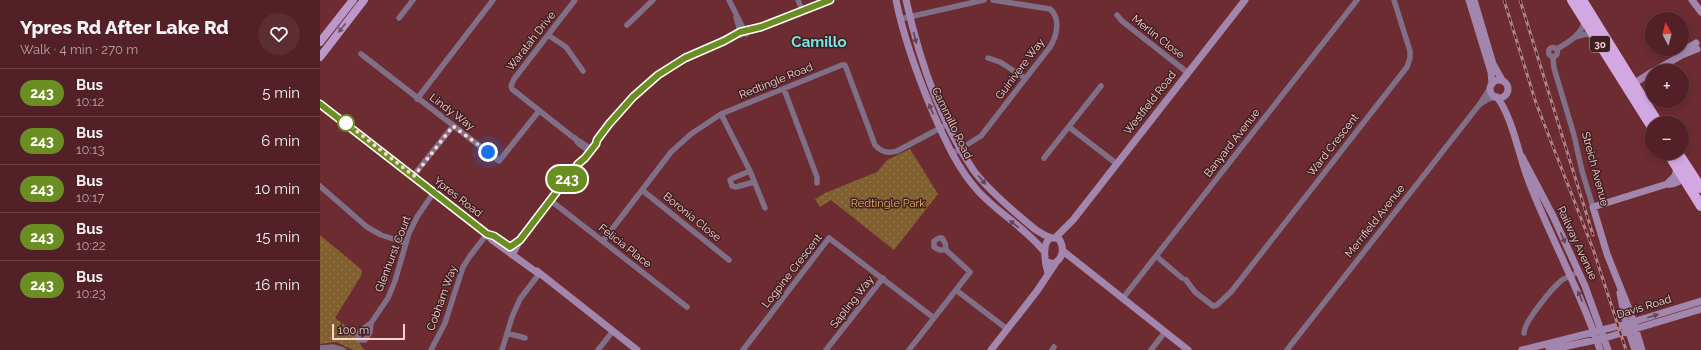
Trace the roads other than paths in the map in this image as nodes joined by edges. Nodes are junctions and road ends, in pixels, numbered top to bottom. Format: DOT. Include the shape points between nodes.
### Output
graph roads {
  1 [pos="353,0"];
  2 [pos="364,0"];
  3 [pos="413,0"];
  4 [pos="493,0"];
  5 [pos="575,0"];
  6 [pos="653,0"];
  7 [pos="729,0"];
  8 [pos="798,0"];
  9 [pos="830,0"];
  10 [pos="896,0"];
  11 [pos="906,0"];
  12 [pos="984,0"];
  13 [pos="992,0"];
  14 [pos="1245,0"];
  15 [pos="1357,0"];
  16 [pos="1394,0"];
  17 [pos="1468,0"];
  18 [pos="1474,0"];
  19 [pos="1572,0"];
  20 [pos="1582,0"];
  21 [pos="1692,0"];
  22 [pos="802,10"];
  23 [pos="1701,12"];
  24 [pos="1117,15"];
  25 [pos="909,17"];
  26 [pos="399,18"];
  27 [pos="900,20"];
  28 [pos="1585,20"];
  29 [pos="627,25"];
  30 [pos="743,33"];
  31 [pos="548,35"];
  32 [pos="1574,37"];
  33 [pos="1596,37"];
  34 [pos="320,42"];
  35 [pos="1699,48"];
  36 [pos="361,54"];
  37 [pos="320,57"];
  38 [pos="988,58"];
  39 [pos="1666,64"];
  40 [pos="583,71"];
  41 [pos="1188,73"];
  42 [pos="1645,77"];
  43 [pos="1025,78"];
  44 [pos="1502,80"];
  45 [pos="1101,86"];
  46 [pos="1491,86"];
  47 [pos="1631,86"];
  48 [pos="784,88"];
  49 [pos="1507,93"];
  50 [pos="1496,97"];
  51 [pos="417,99"];
  52 [pos="320,104"];
  53 [pos="1479,105"];
  54 [pos="539,111"];
  55 [pos="721,114"];
  56 [pos="1506,115"];
  57 [pos="1646,116"];
  58 [pos="1653,116"];
  59 [pos="948,124"];
  60 [pos="453,126"];
  61 [pos="1069,127"];
  62 [pos="940,128"];
  63 [pos="589,149"];
  64 [pos="961,150"];
  65 [pos="1518,150"];
  66 [pos="952,154"];
  67 [pos="1044,158"];
  68 [pos="1679,161"];
  69 [pos="1117,164"];
  70 [pos="750,170"];
  71 [pos="414,176"];
  72 [pos="1683,179"];
  73 [pos="754,182"];
  74 [pos="817,183"];
  75 [pos="1667,184"];
  76 [pos="320,186"];
  77 [pos="1701,188"];
  78 [pos="642,190"];
  79 [pos="434,192"];
  80 [pos="550,200"];
  81 [pos="1701,206"];
  82 [pos="1593,207"];
  83 [pos="765,208"];
  84 [pos="487,234"];
  85 [pos="1056,239"];
  86 [pos="603,240"];
  87 [pos="406,243"];
  88 [pos="946,250"];
  89 [pos="1043,250"];
  90 [pos="511,251"];
  91 [pos="1063,251"];
  92 [pos="1156,256"];
  93 [pos="729,260"];
  94 [pos="1046,261"];
  95 [pos="1057,261"];
  96 [pos="1076,263"];
  97 [pos="1579,272"];
  98 [pos="1048,273"];
  99 [pos="539,274"];
  100 [pos="1571,276"];
  101 [pos="883,278"];
  102 [pos="956,290"];
  103 [pos="1122,298"];
  104 [pos="1701,301"];
  105 [pos="688,307"];
  106 [pos="1701,309"];
  107 [pos="934,318"];
  108 [pos="371,323"];
  109 [pos="1631,326"];
  110 [pos="1007,329"];
  111 [pos="613,331"];
  112 [pos="1165,332"];
  113 [pos="507,333"];
  114 [pos="1524,333"];
  115 [pos="1603,334"];
  116 [pos="1595,336"];
  117 [pos="525,338"];
  118 [pos="320,348"];
  119 [pos="343,350"];
  120 [pos="431,350"];
  121 [pos="502,350"];
  122 [pos="598,350"];
  123 [pos="637,350"];
  124 [pos="744,350"];
  125 [pos="826,350"];
  126 [pos="909,350"];
  127 [pos="991,350"];
  128 [pos="1151,350"];
  129 [pos="1188,350"];
  130 [pos="1287,350"];
  131 [pos="1522,350"];
  132 [pos="1549,350"];
  133 [pos="1600,350"];
  134 [pos="1608,350"];
  135 [pos="1636,350"];
  136 [pos="1642,350"];
  1 -- 34 [label="main road"];
  2 -- 37 [label="main road, one-way"];
  3 -- 26 [label="street"];
  4 -- 51 [label="street"];
  5 -- 31 [label="street, Waratah Drive"];
  6 -- 29 [label="street"];
  7 -- 30 [label="street"];
  8 -- 22 [label="street"];
  9 -- 22 [label="main road"];
  10 -- 27 [label="main road, Cammillo Road"];
  11 -- 25 [label="main road, Cammillo Road"];
  12 -- 25 [label="street"];
  13 -- 43 [label="street, Guinivere Way" via="1046,7 1055,14 1057,20 1053,43"];
  14 -- 41 [label="main road, Westfield Road"];
  15 -- 92 [label="street, Banyard Avenue"];
  16 -- 92 [label="street, Ward Crescent" via="1410,51 1407,67 1231,292 1213,306"];
  17 -- 46 [label="main road, Railway Avenue" via="1491,72"];
  18 -- 44 [label="main road, Railway Avenue" via="1493,64"];
  19 -- 28 [label="highway, 30"];
  20 -- 47 [label="highway, 30"];
  21 -- 23 [label="main road"];
  22 -- 30 [label="main road" via="755,31"];
  24 -- 41 [label="street, Merlin Close"];
  25 -- 27 [label="street"];
  25 -- 59 [label="main road, Cammillo Road, one-way" via="920,57"];
  62 -- 27 [label="main road, Cammillo Road, one-way" via="919,81"];
  28 -- 32 [label="street, Streich Avenue" via="1583,28"];
  28 -- 33 [label="highway, 30"];
  30 -- 63 [label="main road" via="733,40 724,41 685,58 658,75 633,97 596,144"];
  31 -- 40 [label="street" via="566,46"];
  31 -- 54 [label="street, Waratah Drive" via="511,86"];
  32 -- 33 [label="street" via="1586,34"];
  32 -- 82 [label="street, Streich Avenue" via="1557,50 1557,55 1553,57 1554,68"];
  33 -- 47 [label="highway, 30"];
  35 -- 39 [label="main road" via="1682,50"];
  36 -- 51 [label="street, Lindy Way"];
  38 -- 43 [label="street" via="1000,62"];
  41 -- 69 [label="main road, Westfield Road"];
  42 -- 47 [label="main road"];
  43 -- 64 [label="street, Guinivere Way" via="981,136"];
  44 -- 46 [label="main road" via="1496,80"];
  44 -- 49 [label="main road, Railway Avenue" via="1508,86"];
  45 -- 61 [label="street"];
  46 -- 50 [label="main road, Railway Avenue" via="1491,93"];
  46 -- 53 [label="street, Merrifield Avenue"];
  47 -- 57 [label="highway, 30"];
  47 -- 58 [label="highway, 30"];
  48 -- 55 [label="street, Redtingle Road"];
  48 -- 62 [label="street, Redtingle Road" via="845,65 874,145 880,150 889,153 897,151"];
  48 -- 74 [label="street"];
  49 -- 50 [label="main road" via="1502,97"];
  49 -- 56 [label="main road, Railway Avenue"];
  50 -- 53 [label="street, Merrifield Avenue"];
  50 -- 56 [label="main road, Railway Avenue"];
  51 -- 60 [label="street, Lindy Way"];
  52 -- 71 [label="main road, Ypres Road"];
  53 -- 130 [label="street, Merrifield Avenue"];
  54 -- 60 [label="street, Lindy Way" via="499,161"];
  54 -- 63 [label="street, Waratah Drive"];
  55 -- 70 [label="street"];
  55 -- 78 [label="street, Redtingle Road" via="691,134 671,152"];
  56 -- 65 [label="main road, Railway Avenue"];
  59 -- 62 [label="street, Redtingle Road"];
  59 -- 64 [label="main road, Cammillo Road"];
  60 -- 71 [label="street"];
  61 -- 67 [label="street"];
  61 -- 69 [label="street"];
  62 -- 66 [label="main road, Cammillo Road"];
  63 -- 80 [label="main road" via="585,158"];
  64 -- 66 [label="street, Guinivere Way"];
  64 -- 85 [label="main road, Cammillo Road, one-way" via="975,172 1003,202 1040,233"];
  65 -- 97 [label="main road, Railway Avenue, one-way" via="1547,203"];
  65 -- 100 [label="main road, Railway Avenue" via="1534,197"];
  89 -- 66 [label="main road, Cammillo Road, one-way" via="978,190"];
  68 -- 72 [label="highway"];
  68 -- 75 [label="main road" via="1675,176"];
  68 -- 77 [label="highway"];
  69 -- 85 [label="main road, Westfield Road"];
  70 -- 73 [label="street"];
  70 -- 73 [label="street" via="733,178 730,183 736,187"];
  71 -- 79 [label="main road, Ypres Road"];
  72 -- 75 [label="main road"];
  72 -- 81 [label="highway"];
  73 -- 83 [label="street"];
  75 -- 82 [label="main road"];
  76 -- 87 [label="street" via="367,227"];
  78 -- 86 [label="street, Redtingle Road"];
  78 -- 93 [label="street, Boronia Close"];
  79 -- 84 [label="main road, Ypres Road"];
  79 -- 87 [label="street, Glenhurst Court" via="417,217"];
  80 -- 86 [label="street, Felicia Place"];
  80 -- 90 [label="main road"];
  82 -- 109 [label="main road, Streich Avenue"];
  84 -- 90 [label="main road, Ypres Road" via="494,236"];
  84 -- 120 [label="street, Cobham Way" via="463,267 445,323"];
  85 -- 89 [label="main road" via="1046,243"];
  85 -- 91 [label="main road"];
  86 -- 105 [label="street, Felicia Place"];
  87 -- 108 [label="street, Glenhurst Court" via="388,298"];
  88 -- 102 [label="street" via="970,272"];
  89 -- 94 [label="main road"];
  90 -- 99 [label="main road, Ypres Road"];
  91 -- 95 [label="main road"];
  91 -- 96 [label="main road"];
  92 -- 103 [label="street, Banyard Avenue"];
  94 -- 95 [label="main road" via="1050,264"];
  94 -- 98 [label="main road"];
  95 -- 96 [label="main road"];
  95 -- 98 [label="main road"];
  96 -- 103 [label="main road"];
  97 -- 100 [label="street"];
  97 -- 115 [label="main road, Railway Avenue"];
  98 -- 110 [label="main road"];
  99 -- 111 [label="main road, Ypres Road"];
  99 -- 113 [label="street" via="520,299"];
  100 -- 114 [label="street" via="1561,281 1548,296 1525,325"];
  116 -- 100 [label="main road, Railway Avenue, one-way"];
  101 -- 107 [label="street, Sapling Way"];
  101 -- 124 [label="street, Logpine Crescent" via="829,238"];
  101 -- 125 [label="street, Sapling Way"];
  102 -- 107 [label="street"];
  102 -- 110 [label="street"];
  103 -- 112 [label="main road"];
  109 -- 104 [label="main road, Davis Road, one-way"];
  106 -- 109 [label="main road, Davis Road"];
  107 -- 126 [label="street"];
  109 -- 115 [label="main road, Davis Road"];
  109 -- 135 [label="main road, Streich Avenue"];
  109 -- 136 [label="main road, Streich Avenue"];
  110 -- 127 [label="main road"];
  111 -- 122 [label="street"];
  111 -- 123 [label="main road, Ypres Road"];
  112 -- 128 [label="street"];
  112 -- 129 [label="main road"];
  113 -- 117 [label="street"];
  113 -- 121 [label="street"];
  115 -- 116 [label="main road, Davis Road"];
  115 -- 134 [label="main road, Railway Avenue"];
  116 -- 131 [label="main road"];
  116 -- 132 [label="main road"];
  116 -- 133 [label="main road, Railway Avenue"];
  118 -- 119 [label="street" via="333,347"];
}
